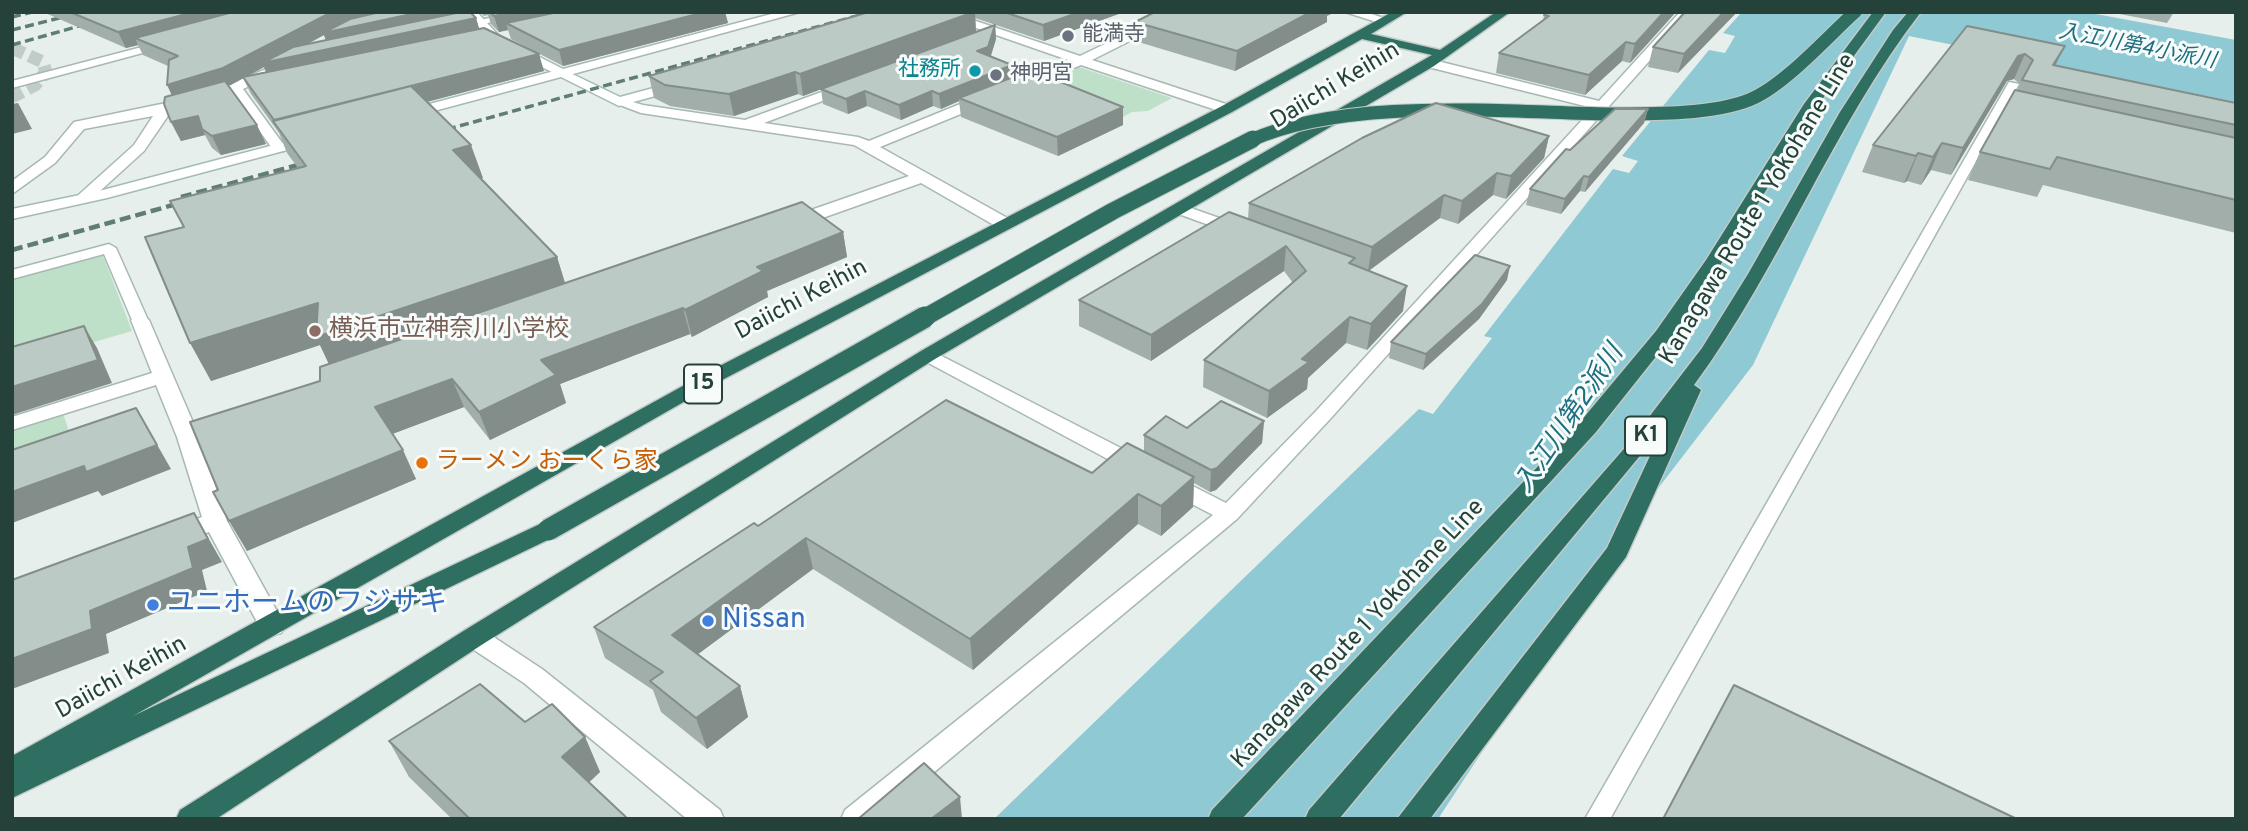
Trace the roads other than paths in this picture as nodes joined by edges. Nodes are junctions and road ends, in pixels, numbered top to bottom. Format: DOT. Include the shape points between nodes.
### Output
graph roads {
  1 [pos="529,12"];
  2 [pos="726,12"];
  3 [pos="794,12"];
  4 [pos="936,12"];
  5 [pos="1181,12"];
  6 [pos="1351,12"];
  7 [pos="1504,12"];
  8 [pos="1687,12"];
  9 [pos="1855,12"];
  10 [pos="1880,12"];
  11 [pos="1915,12"];
  12 [pos="474,17"];
  13 [pos="1394,17"];
  14 [pos="746,25"];
  15 [pos="452,28"];
  16 [pos="995,32"];
  17 [pos="1361,35"];
  18 [pos="177,41"];
  19 [pos="970,41"];
  20 [pos="1436,58"];
  21 [pos="1080,60"];
  22 [pos="279,67"];
  23 [pos="562,73"];
  24 [pos="698,79"];
  25 [pos="857,83"];
  26 [pos="2013,84"];
  27 [pos="12,85"];
  28 [pos="267,88"];
  29 [pos="237,90"];
  30 [pos="619,102"];
  31 [pos="1603,106"];
  32 [pos="1227,109"];
  33 [pos="163,112"];
  34 [pos="397,117"];
  35 [pos="745,125"];
  36 [pos="331,134"];
  37 [pos="867,147"];
  38 [pos="279,148"];
  39 [pos="919,178"];
  40 [pos="12,189"];
  41 [pos="82,199"];
  42 [pos="1182,210"];
  43 [pos="12,214"];
  44 [pos="1005,224"];
  45 [pos="775,229"];
  46 [pos="1258,238"];
  47 [pos="12,275"];
  48 [pos="140,320"];
  49 [pos="1710,350"];
  50 [pos="928,355"];
  51 [pos="163,376"];
  52 [pos="238,419"];
  53 [pos="12,424"];
  54 [pos="188,437"];
  55 [pos="1229,514"];
  56 [pos="215,521"];
  57 [pos="159,542"];
  58 [pos="272,626"];
  59 [pos="474,637"];
  60 [pos="12,770"];
  61 [pos="12,786"];
  62 [pos="191,819"];
  63 [pos="709,819"];
  64 [pos="856,819"];
  65 [pos="1223,819"];
  66 [pos="1320,819"];
  67 [pos="1412,819"];
  68 [pos="1597,819"];
  1 -- 12 [label="lane"];
  2 -- 14 [label="street"];
  3 -- 14 [label="street"];
  4 -- 16 [label="street"];
  5 -- 21 [label="street"];
  6 -- 13 [label="street"];
  7 -- 20 [label="highway, Daiichi Keihin"];
  8 -- 31 [label="street"];
  9 -- 61 [label="highway, bridge" via="1766,92 1746,101 1668,113 1399,111 1315,121 1253,139 1113,211 548,530"];
  10 -- 65 [label="highway, Kanagawa Route 1 Yokohane Line / K1" via="1811,104 1663,335 1588,427"];
  11 -- 49 [label="highway, Kanagawa Route 1 Yokohane Line / K1" via="1847,112"];
  12 -- 15 [label="lane"];
  12 -- 23 [label="street" via="495,39"];
  13 -- 17 [label="highway, Daiichi Keihin / 15"];
  14 -- 23 [label="street"];
  16 -- 19 [label="street"];
  16 -- 21 [label="street"];
  17 -- 20 [label="highway"];
  17 -- 32 [label="highway, Daiichi Keihin / 15"];
  18 -- 27 [label="lane"];
  20 -- 31 [label="street"];
  20 -- 42 [label="highway, Daiichi Keihin"];
  21 -- 32 [label="street"];
  21 -- 37 [label="street"];
  22 -- 29 [label="street"];
  23 -- 30 [label="street"];
  23 -- 34 [label="street"];
  24 -- 30 [label="street"];
  25 -- 35 [label="street"];
  26 -- 68 [label="lane" via="2005,111"];
  28 -- 29 [label="lane"];
  29 -- 33 [label="street"];
  29 -- 38 [label="street"];
  30 -- 35 [label="street"];
  31 -- 55 [label="street" via="1419,300"];
  32 -- 44 [label="highway, Daiichi Keihin / 15"];
  33 -- 40 [label="street" via="79,125 50,160"];
  33 -- 41 [label="street" via="139,148"];
  35 -- 37 [label="street" via="858,141"];
  36 -- 38 [label="street"];
  37 -- 39 [label="street"];
  38 -- 41 [label="street"];
  39 -- 44 [label="street"];
  39 -- 45 [label="street"];
  41 -- 43 [label="street"];
  42 -- 46 [label="street"];
  42 -- 50 [label="highway, Daiichi Keihin"];
  44 -- 58 [label="highway, Daiichi Keihin / 15" via="717,375"];
  47 -- 48 [label="lane" via="109,248"];
  48 -- 51 [label="street"];
  49 -- 66 [label="highway, Kanagawa Route 1 Yokohane Line / K1" via="1637,448"];
  49 -- 67 [label="highway" via="1617,551"];
  50 -- 55 [label="street"];
  50 -- 59 [label="highway, Daiichi Keihin"];
  51 -- 53 [label="street"];
  51 -- 54 [label="street"];
  52 -- 54 [label="street"];
  54 -- 56 [label="street"];
  55 -- 64 [label="street"];
  56 -- 57 [label="street"];
  56 -- 58 [label="street"];
  58 -- 60 [label="highway, Daiichi Keihin / 15"];
  59 -- 62 [label="highway, Daiichi Keihin"];
  59 -- 63 [label="street" via="533,676"];
}
